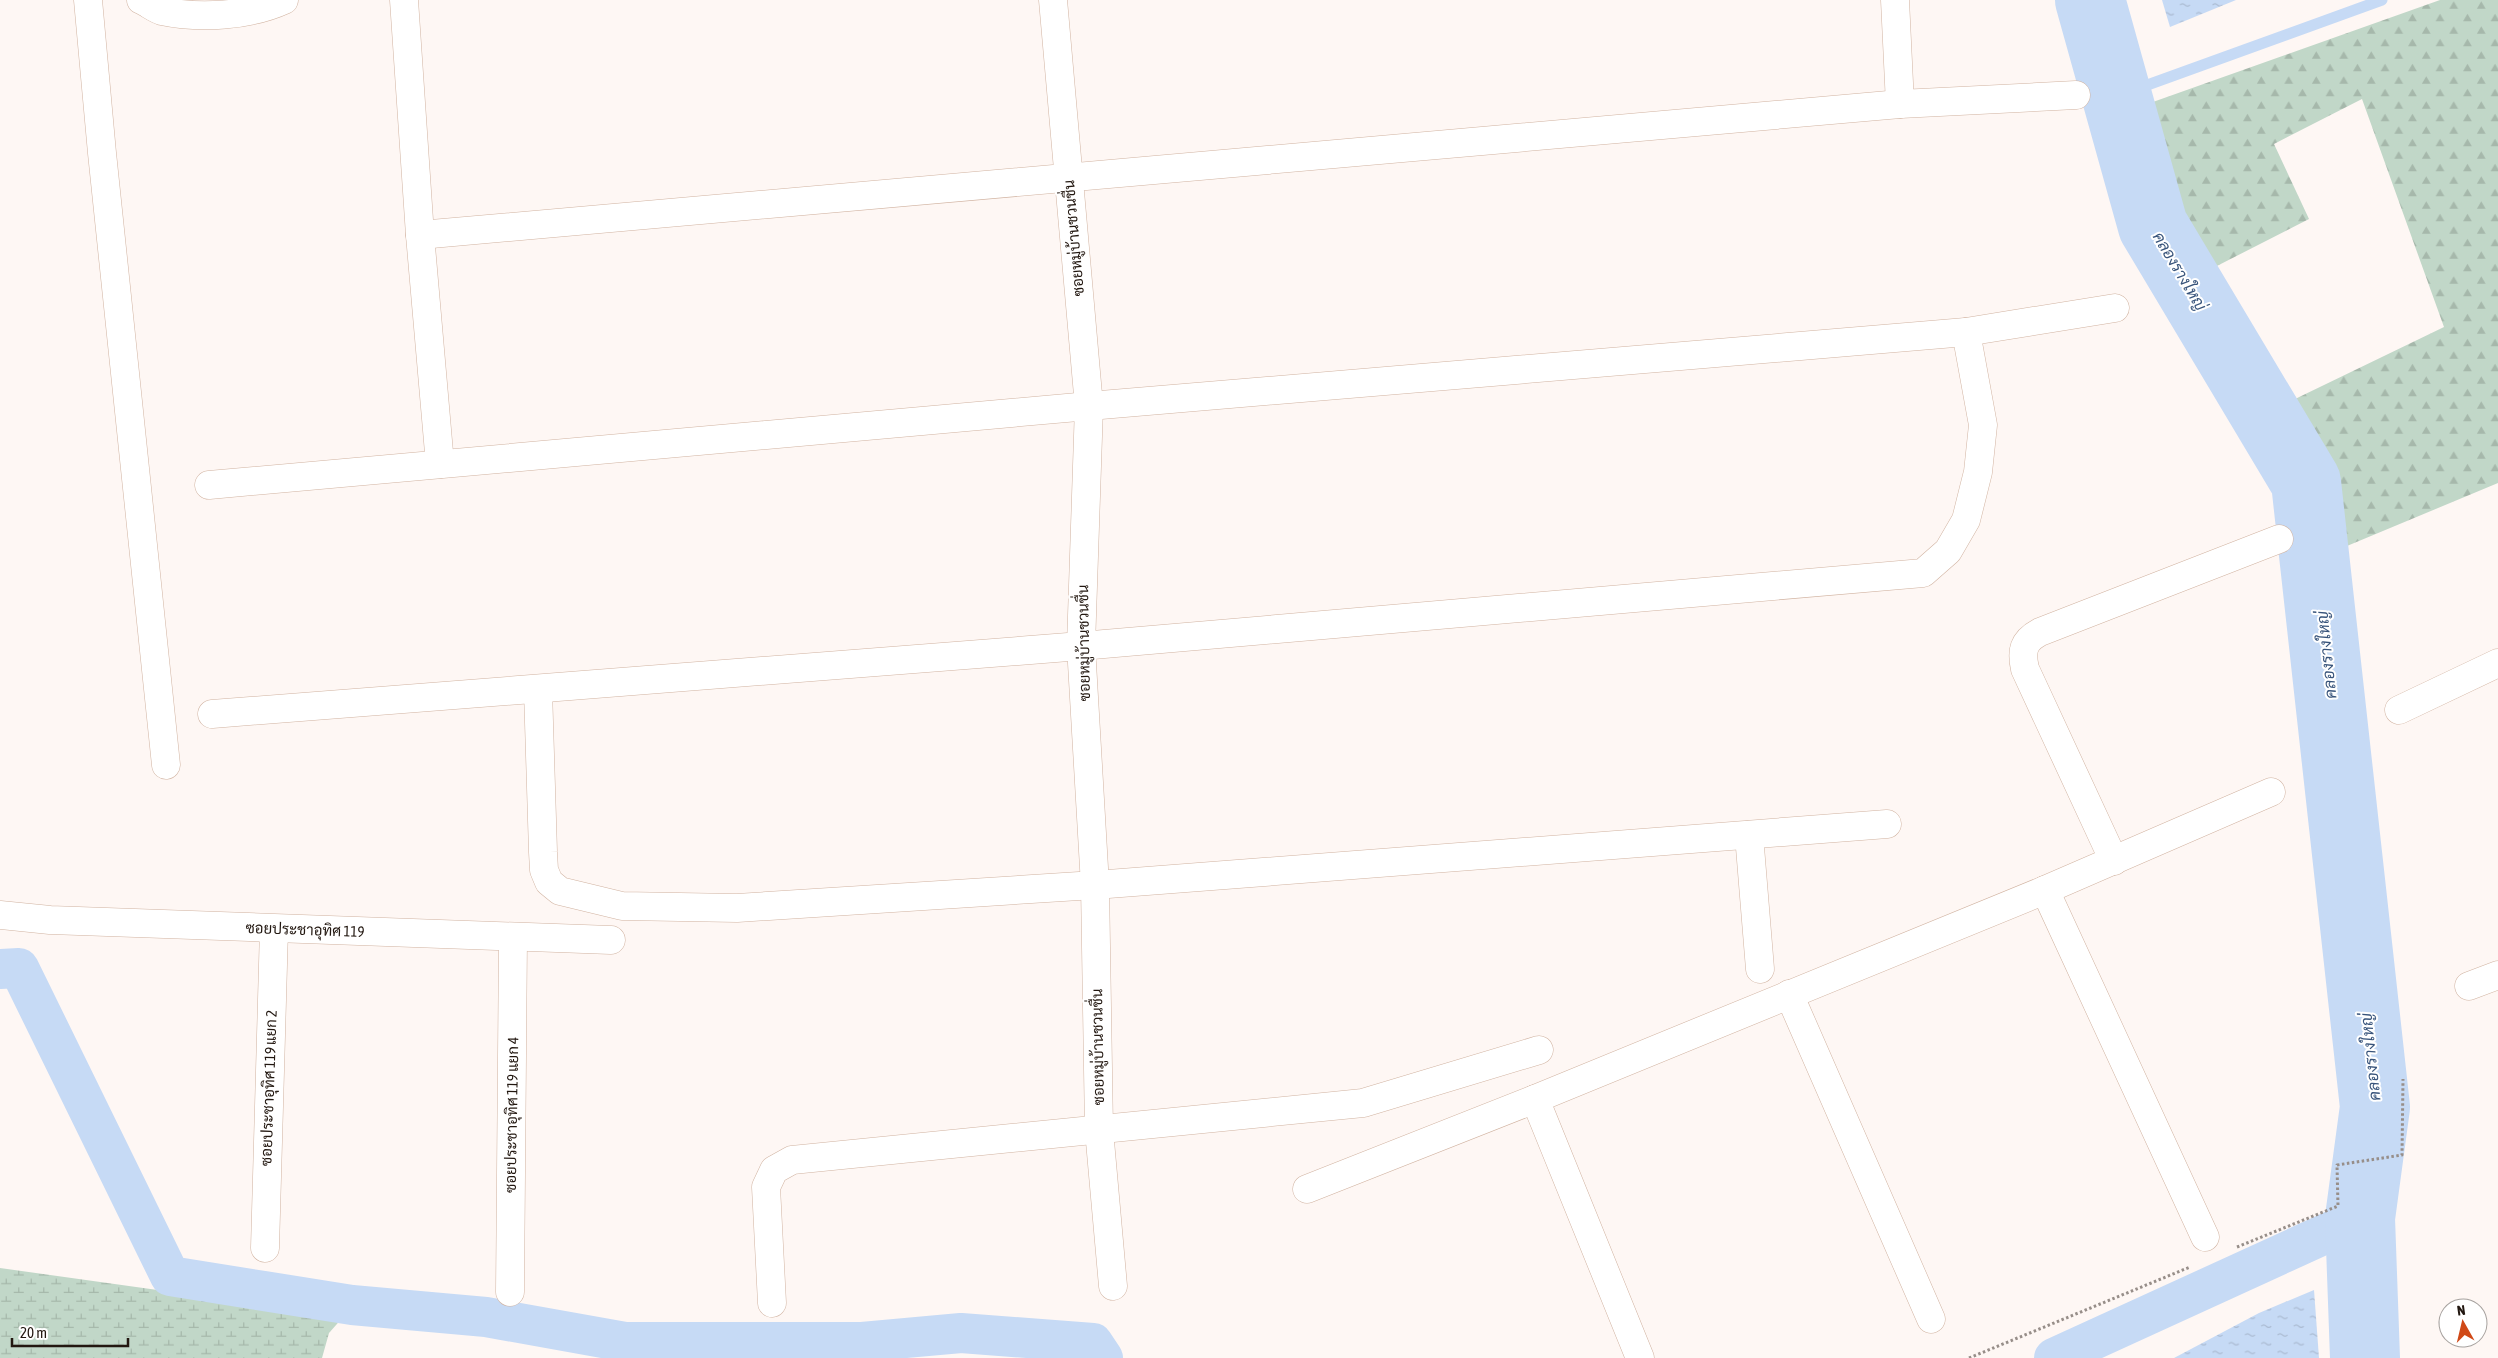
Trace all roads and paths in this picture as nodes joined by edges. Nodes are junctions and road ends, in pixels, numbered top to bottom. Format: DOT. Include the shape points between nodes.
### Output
graph roads {
  1 [pos="88,0"];
  2 [pos="141,0"];
  3 [pos="284,0"];
  4 [pos="404,0"];
  5 [pos="1053,0"];
  6 [pos="1895,0"];
  7 [pos="2076,95"];
  8 [pos="1900,104"];
  9 [pos="1069,176"];
  10 [pos="420,235"];
  11 [pos="2115,308"];
  12 [pos="1966,332"];
  13 [pos="1089,406"];
  14 [pos="440,464"];
  15 [pos="209,485"];
  16 [pos="2279,539"];
  17 [pos="1081,646"];
  18 [pos="2498,663"];
  19 [pos="538,690"];
  20 [pos="2399,710"];
  21 [pos="212,714"];
  22 [pos="166,765"];
  23 [pos="2272,792"];
  24 [pos="1887,824"];
  25 [pos="1749,835"];
  26 [pos="2114,860"];
  27 [pos="1095,884"];
  28 [pos="2046,890"];
  29 [pos="0,915"];
  30 [pos="274,928"];
  31 [pos="513,938"];
  32 [pos="611,940"];
  33 [pos="1760,969"];
  34 [pos="2498,974"];
  35 [pos="2469,986"];
  36 [pos="1789,994"];
  37 [pos="1539,1050"];
  38 [pos="1535,1099"];
  39 [pos="1099,1130"];
  40 [pos="1307,1189"];
  41 [pos="2205,1237"];
  42 [pos="264,1248"];
  43 [pos="1113,1286"];
  44 [pos="510,1292"];
  45 [pos="772,1303"];
  46 [pos="1931,1319"];
  47 [pos="1635,1356"];
  1 -- 22 [label="street"];
  2 -- 3 [label="street" via="160,10 207,16 267,8"];
  4 -- 10 [label="street"];
  5 -- 9 [label="street, ซอยหมู่บ้านชวนชื่น"];
  6 -- 8 [label="street"];
  7 -- 8 [label="street"];
  8 -- 9 [label="street"];
  9 -- 10 [label="street"];
  9 -- 13 [label="street, ซอยหมู่บ้านชวนชื่น"];
  10 -- 14 [label="street"];
  11 -- 12 [label="street"];
  12 -- 13 [label="street"];
  12 -- 17 [label="street" via="1983,425 1978,472 1966,520 1948,551 1923,573"];
  13 -- 14 [label="street"];
  13 -- 17 [label="street, ซอยหมู่บ้านชวนชื่น"];
  14 -- 15 [label="street"];
  16 -- 26 [label="street" via="2040,632 2023,646 2025,670"];
  17 -- 19 [label="street"];
  17 -- 27 [label="street, ซอยหมู่บ้านชวนชื่น"];
  18 -- 20 [label="street"];
  19 -- 21 [label="street"];
  19 -- 27 [label="street" via="544,870 548,882 560,891 622,906 737,908"];
  23 -- 26 [label="street"];
  24 -- 25 [label="street"];
  25 -- 27 [label="street"];
  25 -- 33 [label="street"];
  26 -- 28 [label="street"];
  27 -- 39 [label="street, ซอยหมู่บ้านชวนชื่น"];
  28 -- 36 [label="street"];
  28 -- 41 [label="street"];
  29 -- 30 [label="street, ซอยประชาอุทิศ 119" via="50,920"];
  30 -- 31 [label="street, ซอยประชาอุทิศ 119"];
  30 -- 42 [label="street, ซอยประชาอุทิศ 119 แยก 2"];
  31 -- 32 [label="street, ซอยประชาอุทิศ 119"];
  31 -- 44 [label="street, ซอยประชาอุทิศ 119 แยก 4"];
  34 -- 35 [label="street"];
  36 -- 38 [label="street"];
  36 -- 46 [label="street"];
  37 -- 39 [label="street" via="1363,1103"];
  38 -- 40 [label="street"];
  38 -- 47 [label="street"];
  39 -- 43 [label="street, ซอยหมู่บ้านชวนชื่น"];
  39 -- 45 [label="street" via="792,1160 774,1170 766,1188"];
}
